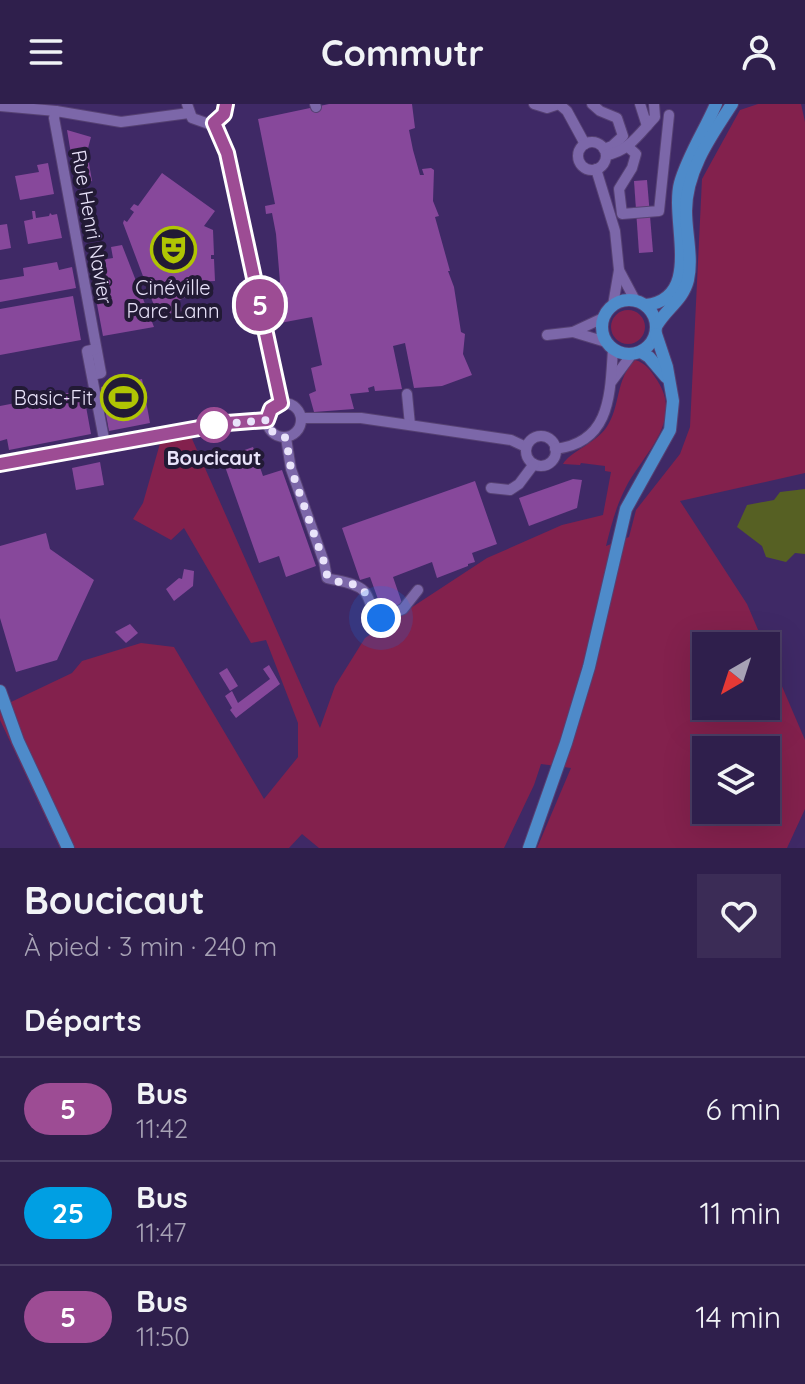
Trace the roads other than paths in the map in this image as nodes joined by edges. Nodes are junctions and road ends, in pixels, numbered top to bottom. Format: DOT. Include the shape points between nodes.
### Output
graph roads {
  1 [pos="226,104"];
  2 [pos="534,104"];
  3 [pos="559,104"];
  4 [pos="592,104"];
  5 [pos="615,104"];
  6 [pos="640,104"];
  7 [pos="654,104"];
  8 [pos="675,104"];
  9 [pos="716,104"];
  10 [pos="732,104"];
  11 [pos="2,107"];
  12 [pos="188,108"];
  13 [pos="56,111"];
  14 [pos="669,115"];
  15 [pos="617,118"];
  16 [pos="651,121"];
  17 [pos="214,123"];
  18 [pos="585,144"];
  19 [pos="627,146"];
  20 [pos="605,152"];
  21 [pos="596,169"];
  22 [pos="619,270"];
  23 [pos="640,302"];
  24 [pos="613,305"];
  25 [pos="603,318"];
  26 [pos="656,329"];
  27 [pos="573,332"];
  28 [pos="547,335"];
  29 [pos="610,346"];
  30 [pos="636,353"];
  31 [pos="611,383"];
  32 [pos="669,383"];
  33 [pos="407,394"];
  34 [pos="281,403"];
  35 [pos="302,418"];
  36 [pos="267,420"];
  37 [pos="410,425"];
  38 [pos="286,438"];
  39 [pos="105,444"];
  40 [pos="526,447"];
  41 [pos="555,449"];
  42 [pos="2,463"];
  43 [pos="534,464"];
  44 [pos="491,488"];
  45 [pos="418,590"];
  46 [pos="0,691"];
  47 [pos="68,848"];
  48 [pos="529,848"];
  1 -- 17 [label="street"];
  2 -- 3 [label="street"];
  3 -- 18 [label="street"];
  4 -- 15 [label="street"];
  5 -- 15 [label="street"];
  6 -- 16 [label="street"];
  7 -- 16 [label="street"];
  8 -- 14 [label="street"];
  9 -- 23 [label="main road" via="680,185 677,286 663,300"];
  10 -- 26 [label="main road" via="689,186 689,278 679,301 661,316"];
  11 -- 13 [label="street"];
  12 -- 13 [label="street" via="121,122"];
  12 -- 17 [label="street" via="197,122"];
  13 -- 39 [label="street, Rue Henri Navier" via="101,373 92,375"];
  14 -- 16 [label="street"];
  14 -- 19 [label="street" via="659,211 622,214 619,189 636,154"];
  15 -- 20 [label="street" via="623,136"];
  16 -- 19 [label="street"];
  17 -- 34 [label="street" via="227,153"];
  18 -- 20 [label="street" via="597,143"];
  18 -- 21 [label="street" via="579,161"];
  19 -- 20 [label="street" via="615,154"];
  20 -- 21 [label="street"];
  21 -- 22 [label="street" via="615,231"];
  22 -- 23 [label="street"];
  22 -- 24 [label="street"];
  23 -- 24 [label="main road" via="627,299"];
  23 -- 26 [label="main road" via="653,314"];
  24 -- 25 [label="main road"];
  25 -- 27 [label="street"];
  25 -- 29 [label="main road"];
  26 -- 30 [label="main road" via="653,341"];
  26 -- 32 [label="main road"];
  27 -- 28 [label="street"];
  27 -- 29 [label="street"];
  29 -- 30 [label="main road"];
  29 -- 31 [label="street"];
  30 -- 31 [label="street"];
  30 -- 32 [label="main road" via="659,368"];
  31 -- 41 [label="street" via="597,429 583,441"];
  32 -- 48 [label="main road" via="670,430 626,509 589,667"];
  33 -- 37 [label="street"];
  34 -- 35 [label="street" via="295,406"];
  34 -- 36 [label="street"];
  35 -- 37 [label="street"];
  35 -- 38 [label="street" via="299,431"];
  36 -- 38 [label="street" via="273,433"];
  36 -- 39 [label="street"];
  37 -- 40 [label="street" via="511,440"];
  38 -- 45 [label="street" via="327,578 364,591 381,618 407,606"];
  39 -- 42 [label="street"];
  40 -- 41 [label="street" via="541,436"];
  40 -- 43 [label="street"];
  41 -- 43 [label="street" via="550,462"];
  43 -- 44 [label="street" via="510,490"];
  46 -- 47 [label="main road"];
}
